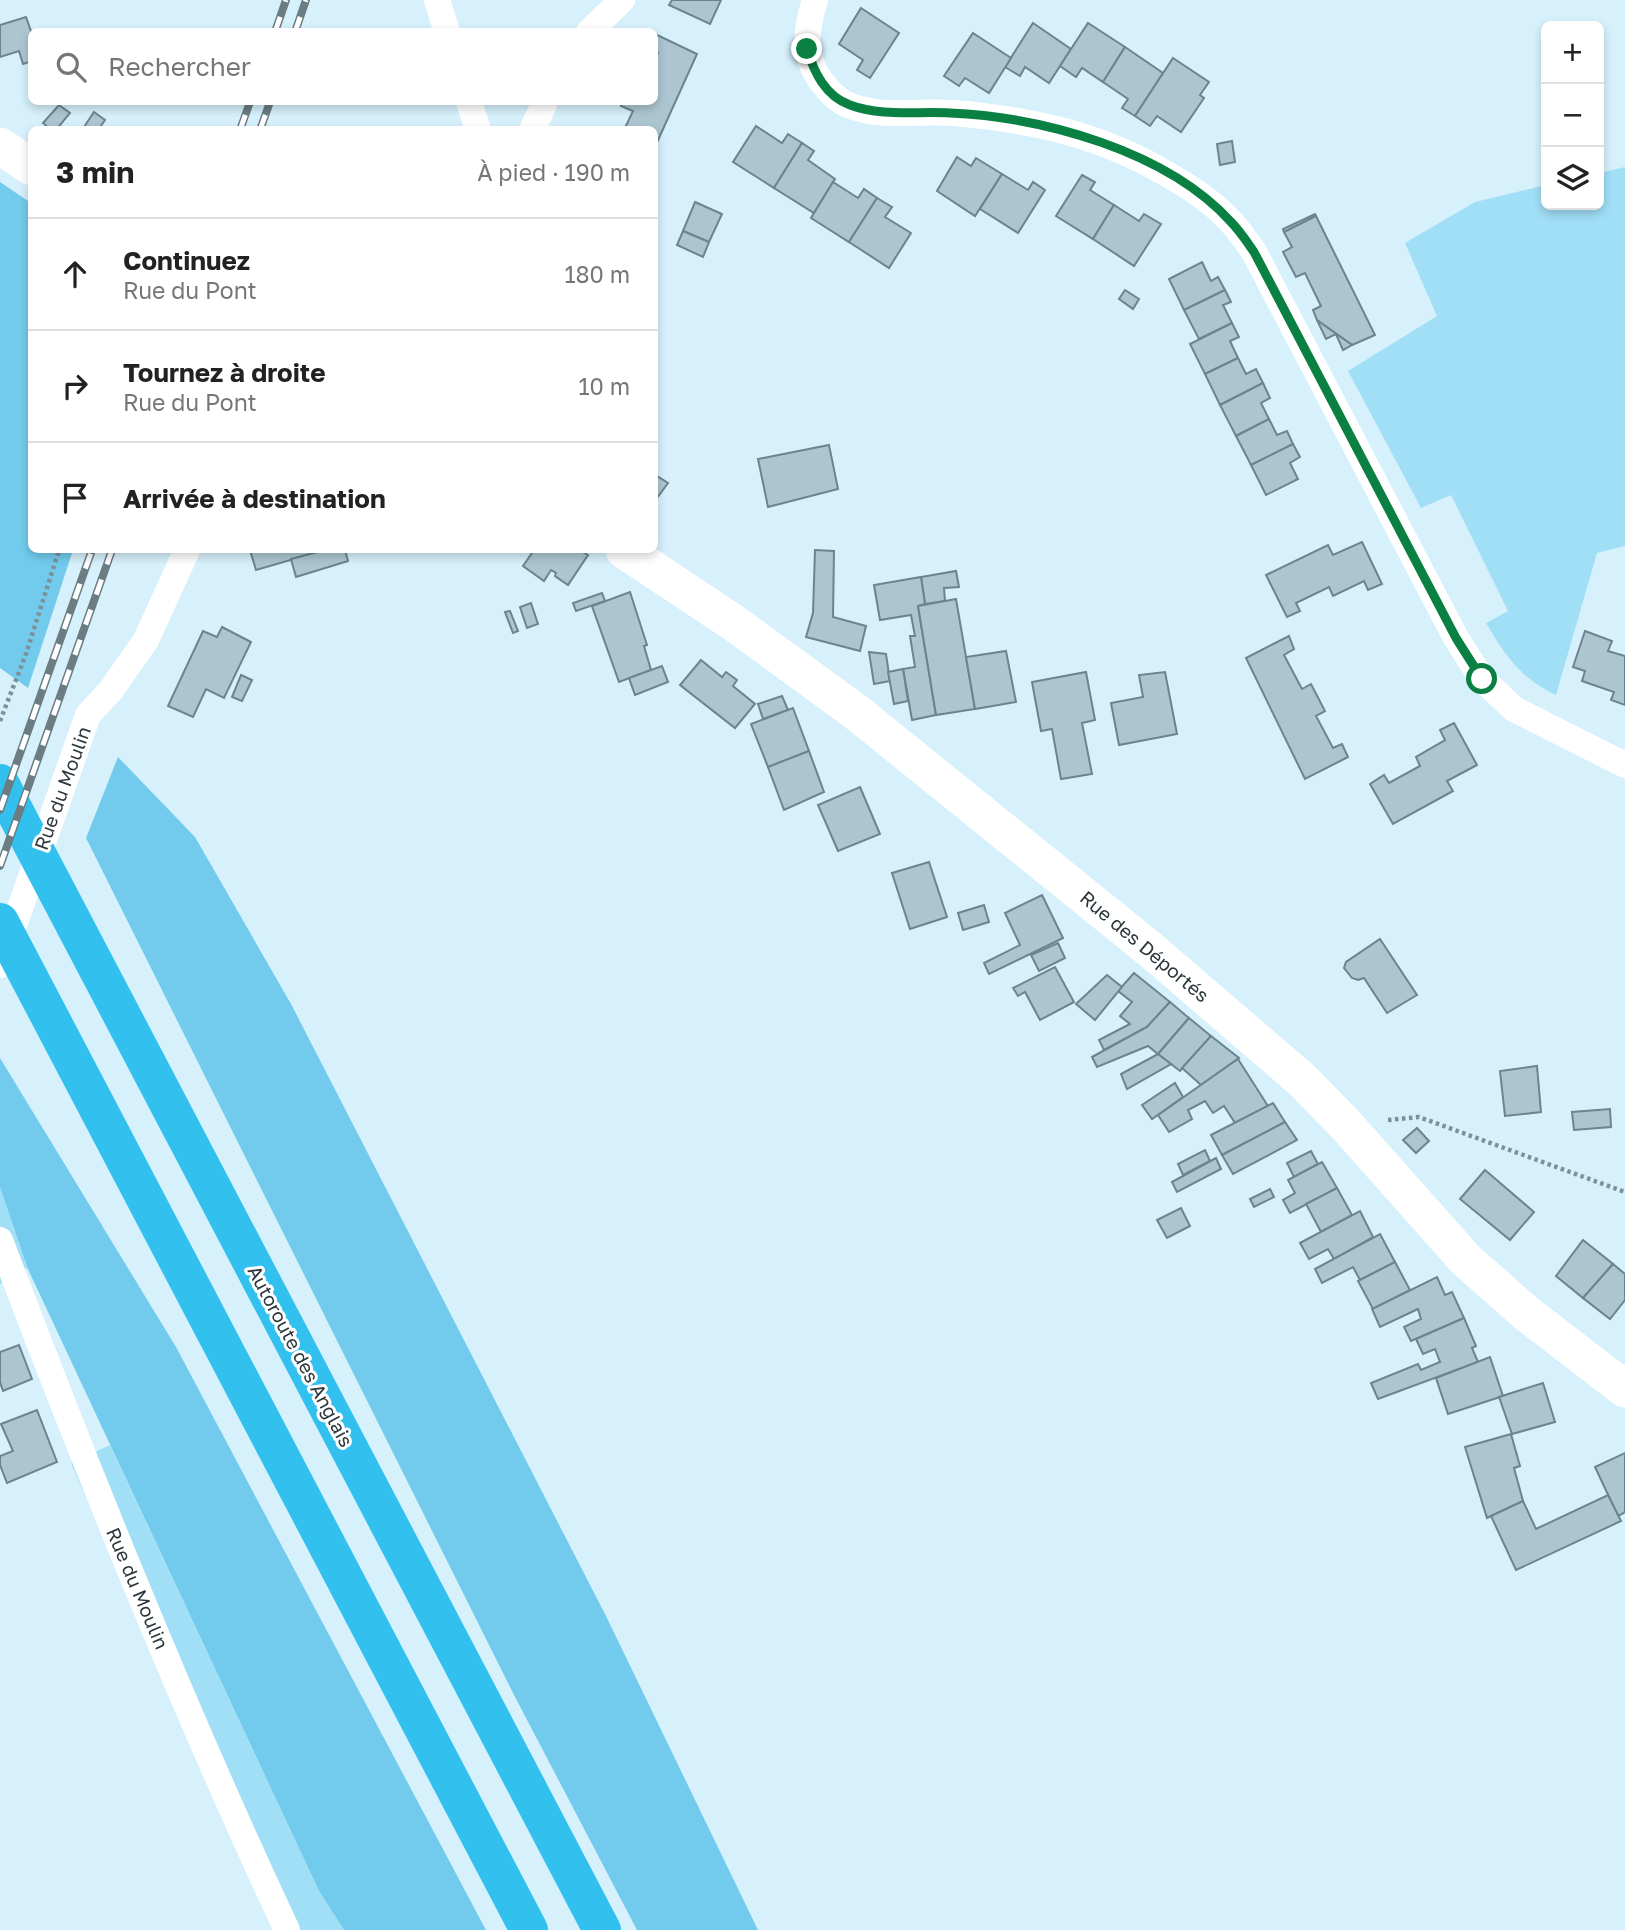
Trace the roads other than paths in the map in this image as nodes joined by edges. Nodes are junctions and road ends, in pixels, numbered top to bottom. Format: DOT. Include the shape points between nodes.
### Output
graph roads {
  1 [pos="437,0"];
  2 [pos="622,0"];
  3 [pos="815,0"];
  4 [pos="446,28"];
  5 [pos="593,28"];
  6 [pos="470,105"];
  7 [pos="544,105"];
  8 [pos="477,126"];
  9 [pos="534,126"];
  10 [pos="0,146"];
  11 [pos="28,164"];
  12 [pos="186,553"];
  13 [pos="629,553"];
  14 [pos="1625,765"];
  15 [pos="0,783"];
  16 [pos="0,922"];
  17 [pos="12,966"];
  18 [pos="0,1240"];
  19 [pos="1625,1389"];
  20 [pos="287,1930"];
  21 [pos="529,1930"];
  22 [pos="602,1930"];
  1 -- 4 [label="street"];
  2 -- 5 [label="street"];
  3 -- 14 [label="street" via="807,24 813,70 831,94 847,104 868,111 1019,120 1084,135 1144,160 1195,190 1231,221 1254,252 1456,638 1482,679 1514,709"];
  6 -- 8 [label="street"];
  7 -- 9 [label="street"];
  10 -- 11 [label="street"];
  12 -- 17 [label="street, Rue du Moulin" via="146,640 88,715"];
  13 -- 19 [label="street, Rue des Déportés" via="867,720 1151,950 1302,1080 1466,1260"];
  15 -- 22 [label="highway, Autoroute des Anglais"];
  16 -- 17 [label="highway"];
  17 -- 21 [label="highway"];
  18 -- 20 [label="street, Rue du Moulin" via="82,1455"];
}
